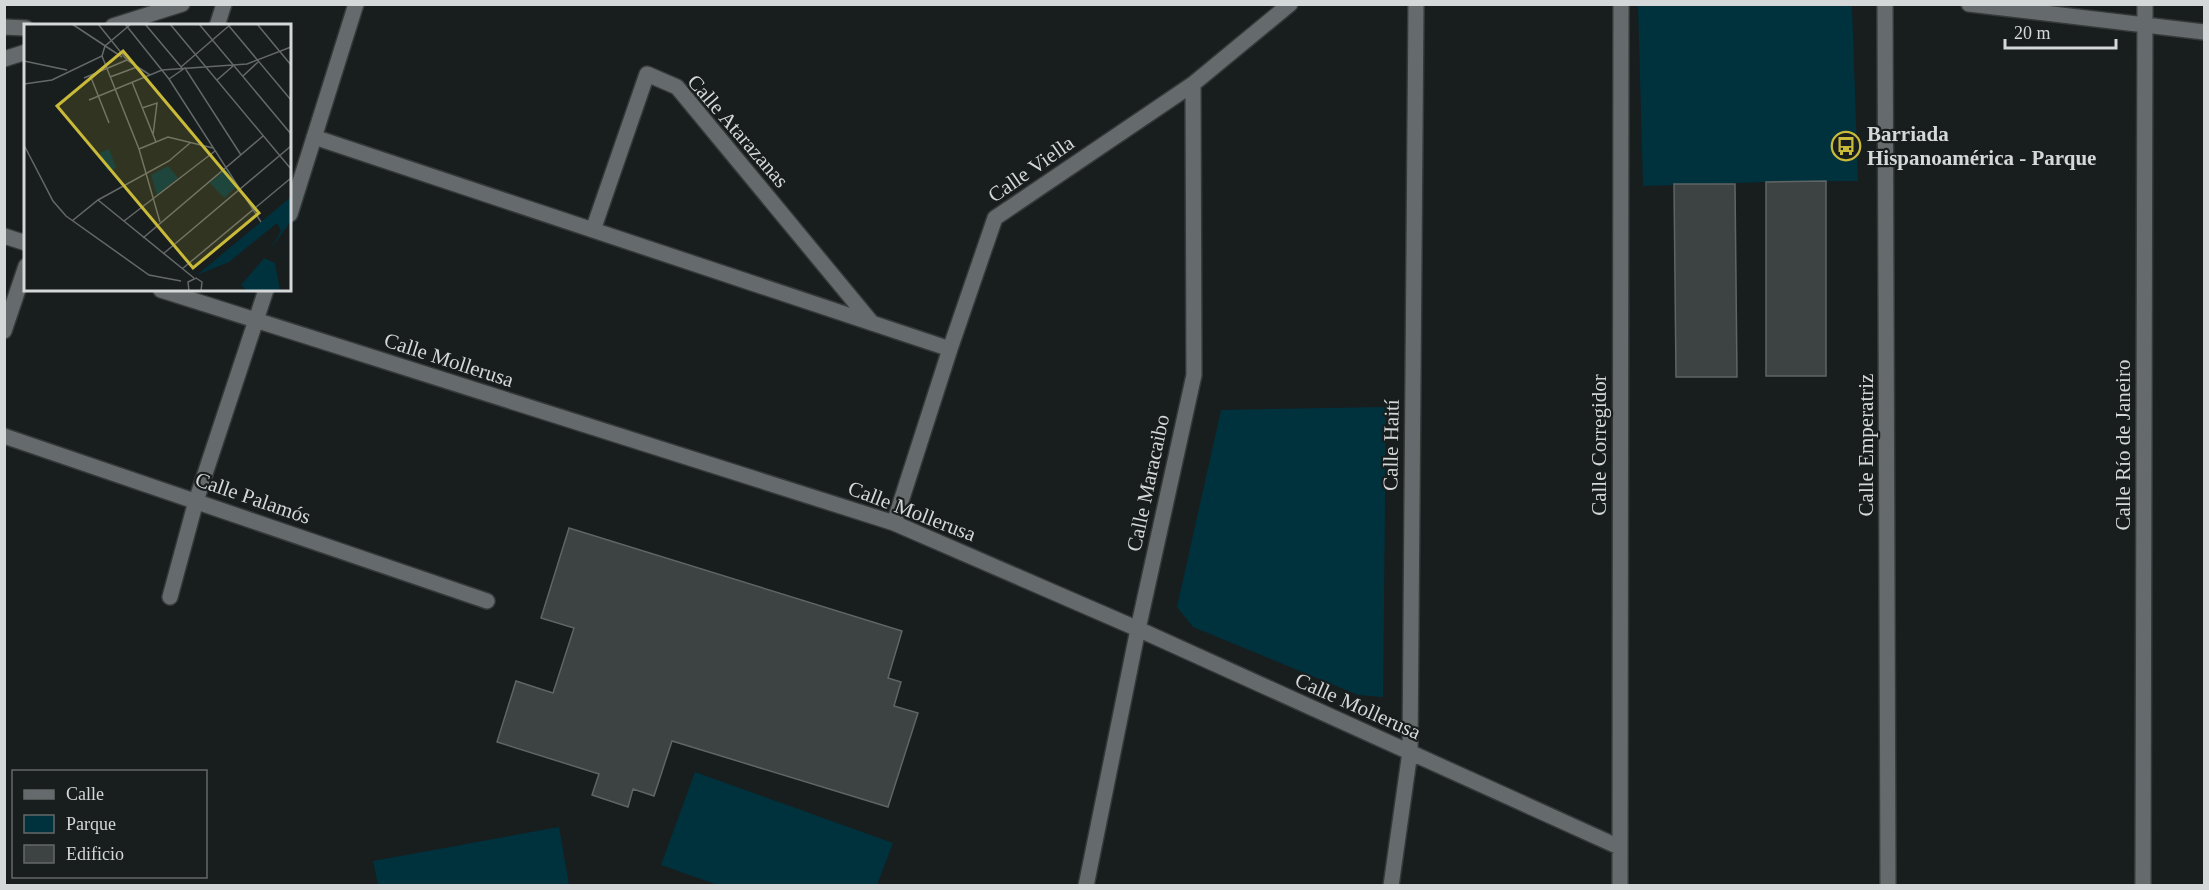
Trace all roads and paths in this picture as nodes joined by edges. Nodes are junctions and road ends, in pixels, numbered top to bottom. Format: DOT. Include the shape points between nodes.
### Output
graph roads {
  1 [pos="182,4"];
  2 [pos="224,4"];
  3 [pos="356,4"];
  4 [pos="1290,4"];
  5 [pos="1416,4"];
  6 [pos="1622,4"];
  7 [pos="1885,4"];
  8 [pos="1969,4"];
  9 [pos="2145,4"];
  10 [pos="119,24"];
  11 [pos="218,24"];
  12 [pos="2145,26"];
  13 [pos="4,27"];
  14 [pos="24,28"];
  15 [pos="2205,32"];
  16 [pos="24,53"];
  17 [pos="4,59"];
  18 [pos="1193,84"];
  19 [pos="314,137"];
  20 [pos="291,211"];
  21 [pos="592,230"];
  22 [pos="4,236"];
  23 [pos="24,242"];
  24 [pos="24,272"];
  25 [pos="164,291"];
  26 [pos="266,291"];
  27 [pos="256,321"];
  28 [pos="872,323"];
  29 [pos="4,331"];
  30 [pos="950,348"];
  31 [pos="4,436"];
  32 [pos="195,501"];
  33 [pos="894,523"];
  34 [pos="170,597"];
  35 [pos="487,601"];
  36 [pos="1138,629"];
  37 [pos="1410,752"];
  38 [pos="1619,847"];
  39 [pos="1086,885"];
  40 [pos="1391,885"];
  41 [pos="1620,885"];
  42 [pos="1888,885"];
  43 [pos="2143,885"];
  1 -- 10 [label="street"];
  2 -- 11 [label="street"];
  3 -- 19 [label="street"];
  4 -- 18 [label="street, Calle Viella"];
  5 -- 37 [label="street, Calle Haití"];
  6 -- 38 [label="street, Calle Corregidor"];
  7 -- 42 [label="street, Calle Emperatriz"];
  8 -- 12 [label="street"];
  9 -- 12 [label="street, Calle Río de Janeiro"];
  12 -- 15 [label="street"];
  12 -- 43 [label="street, Calle Río de Janeiro"];
  13 -- 14 [label="street"];
  16 -- 17 [label="street"];
  18 -- 30 [label="street, Calle Viella" via="995,218"];
  18 -- 36 [label="street, Calle Maracaibo" via="1194,375"];
  19 -- 20 [label="street"];
  19 -- 21 [label="street"];
  21 -- 28 [label="street"];
  21 -- 28 [label="street, Calle Atarazanas" via="647,74 677,87"];
  22 -- 23 [label="street"];
  24 -- 29 [label="street"];
  25 -- 27 [label="street, Calle Mollerusa"];
  26 -- 27 [label="street"];
  27 -- 32 [label="street"];
  27 -- 33 [label="street, Calle Mollerusa"];
  28 -- 30 [label="street"];
  30 -- 33 [label="street, Calle Viella"];
  31 -- 32 [label="street, Calle Palamós"];
  32 -- 34 [label="street"];
  32 -- 35 [label="street, Calle Palamós"];
  33 -- 36 [label="street, Calle Mollerusa"];
  36 -- 37 [label="street, Calle Mollerusa"];
  36 -- 39 [label="street, Calle Maracaibo"];
  37 -- 38 [label="street, Calle Mollerusa"];
  37 -- 40 [label="street, Calle Haití"];
  38 -- 41 [label="street, Calle Corregidor"];
}
